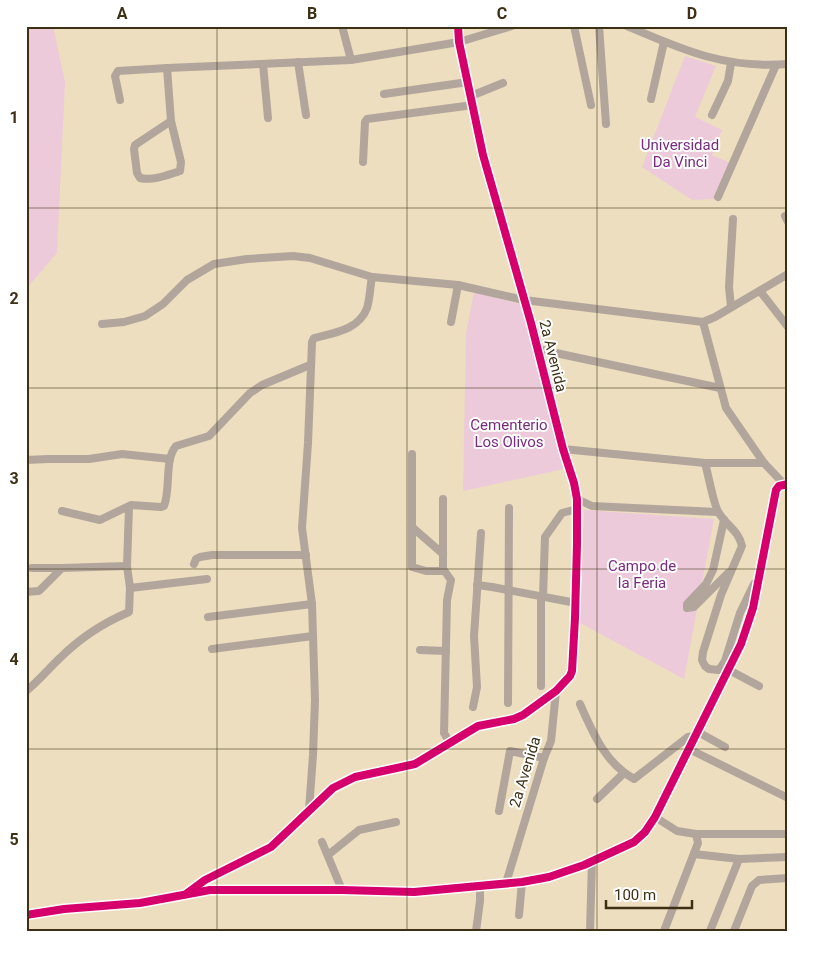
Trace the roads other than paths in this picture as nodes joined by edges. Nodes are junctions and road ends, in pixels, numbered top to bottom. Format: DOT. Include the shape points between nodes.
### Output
graph roads {
  1 [pos="342,26"];
  2 [pos="458,26"];
  3 [pos="512,26"];
  4 [pos="574,26"];
  5 [pos="599,26"];
  6 [pos="627,26"];
  7 [pos="459,42"];
  8 [pos="664,42"];
  9 [pos="351,60"];
  10 [pos="298,62"];
  11 [pos="731,63"];
  12 [pos="263,64"];
  13 [pos="788,64"];
  14 [pos="776,65"];
  15 [pos="167,68"];
  16 [pos="468,82"];
  17 [pos="503,83"];
  18 [pos="384,94"];
  19 [pos="470,96"];
  20 [pos="651,99"];
  21 [pos="120,100"];
  22 [pos="473,105"];
  23 [pos="591,105"];
  24 [pos="306,115"];
  25 [pos="712,115"];
  26 [pos="268,118"];
  27 [pos="171,121"];
  28 [pos="606,124"];
  29 [pos="363,162"];
  30 [pos="718,197"];
  31 [pos="733,219"];
  32 [pos="788,274"];
  33 [pos="372,277"];
  34 [pos="458,285"];
  35 [pos="760,290"];
  36 [pos="524,300"];
  37 [pos="731,307"];
  38 [pos="451,322"];
  39 [pos="703,322"];
  40 [pos="102,324"];
  41 [pos="788,327"];
  42 [pos="537,349"];
  43 [pos="310,365"];
  44 [pos="720,388"];
  45 [pos="563,449"];
  46 [pos="412,454"];
  47 [pos="170,459"];
  48 [pos="26,460"];
  49 [pos="705,463"];
  50 [pos="764,463"];
  51 [pos="786,484"];
  52 [pos="577,499"];
  53 [pos="443,500"];
  54 [pos="129,506"];
  55 [pos="509,508"];
  56 [pos="577,509"];
  57 [pos="62,511"];
  58 [pos="717,512"];
  59 [pos="724,520"];
  60 [pos="412,527"];
  61 [pos="481,533"];
  62 [pos="306,554"];
  63 [pos="442,554"];
  64 [pos="194,564"];
  65 [pos="127,566"];
  66 [pos="733,567"];
  67 [pos="32,568"];
  68 [pos="62,568"];
  69 [pos="443,571"];
  70 [pos="761,571"];
  71 [pos="207,579"];
  72 [pos="477,585"];
  73 [pos="130,588"];
  74 [pos="508,590"];
  75 [pos="26,592"];
  76 [pos="542,596"];
  77 [pos="576,603"];
  78 [pos="312,604"];
  79 [pos="208,617"];
  80 [pos="313,636"];
  81 [pos="212,649"];
  82 [pos="420,650"];
  83 [pos="446,651"];
  84 [pos="730,670"];
  85 [pos="541,686"];
  86 [pos="759,686"];
  87 [pos="26,691"];
  88 [pos="556,692"];
  89 [pos="508,703"];
  90 [pos="580,704"];
  91 [pos="472,707"];
  92 [pos="696,734"];
  93 [pos="450,743"];
  94 [pos="725,747"];
  95 [pos="689,749"];
  96 [pos="544,758"];
  97 [pos="624,772"];
  98 [pos="788,798"];
  99 [pos="597,799"];
  100 [pos="309,810"];
  101 [pos="499,811"];
  102 [pos="655,817"];
  103 [pos="396,822"];
  104 [pos="696,834"];
  105 [pos="788,834"];
  106 [pos="322,842"];
  107 [pos="694,854"];
  108 [pos="328,855"];
  109 [pos="788,857"];
  110 [pos="739,859"];
  111 [pos="592,861"];
  112 [pos="788,878"];
  113 [pos="522,882"];
  114 [pos="506,883"];
  115 [pos="480,886"];
  116 [pos="342,890"];
  117 [pos="186,894"];
  118 [pos="26,915"];
  119 [pos="519,915"];
  120 [pos="476,931"];
  121 [pos="590,931"];
  122 [pos="664,931"];
  123 [pos="710,931"];
  124 [pos="734,931"];
  1 -- 9 [label="street"];
  2 -- 7 [label="street, 2a Avenida"];
  3 -- 7 [label="street"];
  4 -- 23 [label="street"];
  5 -- 28 [label="street"];
  6 -- 8 [label="street"];
  7 -- 9 [label="street"];
  7 -- 16 [label="street, 2a Avenida"];
  8 -- 11 [label="street"];
  8 -- 20 [label="street"];
  9 -- 10 [label="street"];
  10 -- 12 [label="street"];
  10 -- 24 [label="street"];
  11 -- 14 [label="street"];
  11 -- 25 [label="street" via="728,81"];
  12 -- 15 [label="street"];
  12 -- 26 [label="street"];
  13 -- 14 [label="street"];
  14 -- 30 [label="street"];
  15 -- 21 [label="street" via="118,71 115,76"];
  15 -- 27 [label="street"];
  16 -- 18 [label="street"];
  16 -- 19 [label="street, 2a Avenida"];
  17 -- 19 [label="street"];
  19 -- 22 [label="street, 2a Avenida"];
  22 -- 29 [label="street" via="367,119"];
  22 -- 36 [label="street, 2a Avenida" via="483,155"];
  27 -- 27 [label="street" via="135,146 136,173 140,178 160,178 180,171"];
  31 -- 37 [label="street"];
  32 -- 35 [label="street"];
  33 -- 34 [label="street"];
  33 -- 40 [label="street" via="293,256 214,264 187,280 164,304 145,316"];
  33 -- 43 [label="street" via="367,308 362,317 346,329 314,338"];
  34 -- 36 [label="street"];
  34 -- 38 [label="street"];
  35 -- 37 [label="street"];
  35 -- 41 [label="street"];
  36 -- 39 [label="street"];
  36 -- 42 [label="street, 2a Avenida"];
  37 -- 39 [label="street"];
  39 -- 44 [label="street"];
  42 -- 44 [label="street"];
  42 -- 45 [label="street, 2a Avenida"];
  43 -- 47 [label="street" via="250,393 209,436 176,446"];
  43 -- 62 [label="street" via="302,528"];
  44 -- 50 [label="street" via="726,408"];
  45 -- 49 [label="street"];
  45 -- 52 [label="street, 2a Avenida"];
  46 -- 60 [label="street"];
  47 -- 48 [label="street" via="122,454 89,459"];
  47 -- 54 [label="street" via="164,506"];
  49 -- 50 [label="street"];
  49 -- 58 [label="street"];
  50 -- 51 [label="street"];
  51 -- 70 [label="street" via="776,490"];
  52 -- 56 [label="street, 2a Avenida"];
  52 -- 58 [label="street" via="592,506"];
  53 -- 63 [label="street"];
  54 -- 57 [label="street" via="100,520"];
  54 -- 65 [label="street"];
  55 -- 74 [label="street"];
  56 -- 76 [label="street" via="562,513 545,537"];
  56 -- 77 [label="street, 2a Avenida"];
  58 -- 59 [label="street"];
  59 -- 66 [label="street" via="741,539 742,546"];
  59 -- 66 [label="street" via="714,570 687,608 694,607"];
  60 -- 63 [label="street"];
  60 -- 69 [label="street" via="412,567"];
  61 -- 72 [label="street"];
  62 -- 64 [label="street" via="212,555 200,557"];
  62 -- 78 [label="street"];
  63 -- 69 [label="street"];
  65 -- 68 [label="street"];
  65 -- 73 [label="street"];
  66 -- 70 [label="street" via="702,652 705,666 714,670 725,662 740,613"];
  67 -- 68 [label="street"];
  68 -- 75 [label="street" via="39,590"];
  69 -- 83 [label="street" via="451,580 447,600"];
  70 -- 84 [label="street" via="753,608"];
  71 -- 73 [label="street"];
  72 -- 74 [label="street"];
  72 -- 91 [label="street" via="474,636 477,687"];
  73 -- 87 [label="street" via="128,612 91,632"];
  74 -- 76 [label="street"];
  74 -- 89 [label="street"];
  76 -- 77 [label="street"];
  76 -- 85 [label="street"];
  77 -- 88 [label="street, 2a Avenida" via="572,671"];
  78 -- 79 [label="street"];
  78 -- 80 [label="street"];
  80 -- 81 [label="street"];
  80 -- 100 [label="street" via="315,700"];
  82 -- 83 [label="street"];
  83 -- 93 [label="street" via="444,733"];
  84 -- 86 [label="street"];
  84 -- 92 [label="street"];
  88 -- 93 [label="street" via="523,715 478,726"];
  88 -- 96 [label="street, 2a Avenida" via="551,741"];
  90 -- 97 [label="street" via="595,739"];
  92 -- 94 [label="street"];
  92 -- 95 [label="street"];
  92 -- 97 [label="street" via="635,778"];
  93 -- 100 [label="street" via="416,764 355,777 333,788"];
  95 -- 98 [label="street"];
  95 -- 102 [label="street"];
  96 -- 101 [label="street" via="510,751"];
  96 -- 114 [label="street, 2a Avenida"];
  97 -- 99 [label="street"];
  100 -- 117 [label="street" via="270,847 205,880"];
  102 -- 104 [label="street" via="677,831"];
  102 -- 111 [label="street" via="634,842"];
  103 -- 108 [label="street" via="359,830"];
  104 -- 105 [label="street"];
  104 -- 107 [label="street" via="698,843"];
  106 -- 108 [label="street"];
  107 -- 110 [label="street"];
  107 -- 122 [label="street"];
  108 -- 116 [label="street"];
  109 -- 110 [label="street"];
  110 -- 123 [label="street"];
  111 -- 113 [label="street" via="549,877"];
  111 -- 121 [label="street"];
  112 -- 124 [label="street" via="760,880 752,886"];
  113 -- 114 [label="street"];
  113 -- 119 [label="street"];
  114 -- 115 [label="street"];
  115 -- 116 [label="street" via="414,892"];
  115 -- 120 [label="street"];
  116 -- 117 [label="street" via="210,890"];
  117 -- 118 [label="street" via="140,903"];
}
